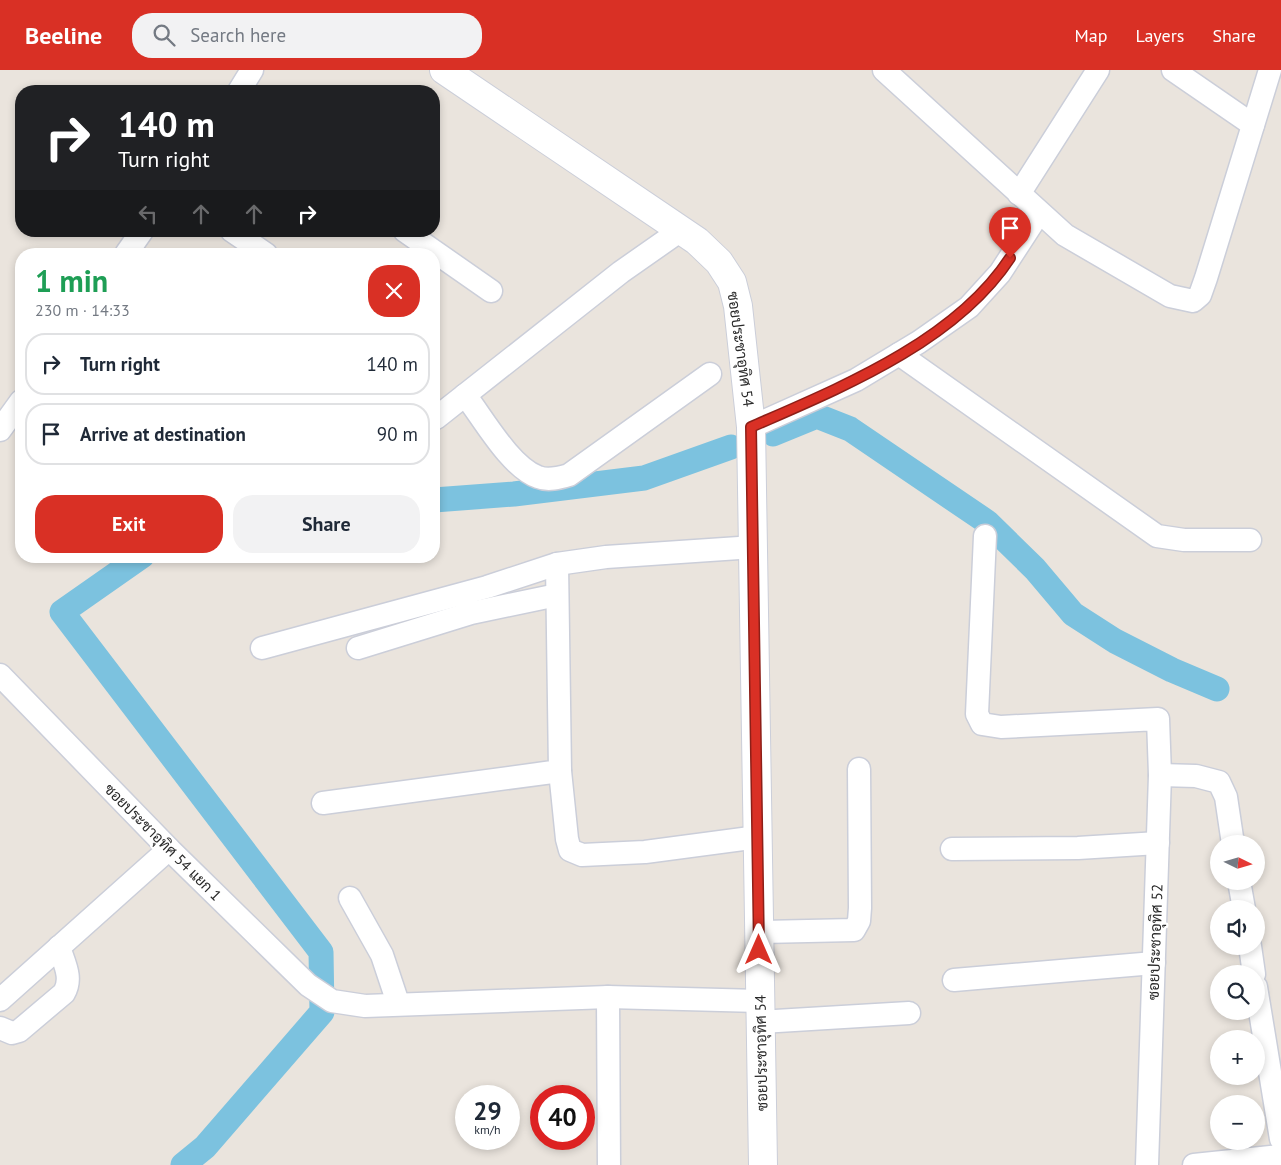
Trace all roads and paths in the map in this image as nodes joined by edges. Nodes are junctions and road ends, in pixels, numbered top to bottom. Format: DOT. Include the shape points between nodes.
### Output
graph roads {
  1 [pos="252,70"];
  2 [pos="444,70"];
  3 [pos="1098,70"];
  4 [pos="1173,70"];
  5 [pos="1270,70"];
  6 [pos="887,71"];
  7 [pos="243,85"];
  8 [pos="1253,125"];
  9 [pos="1019,194"];
  10 [pos="1040,213"];
  11 [pos="681,230"];
  12 [pos="138,237"];
  13 [pos="241,237"];
  14 [pos="414,237"];
  15 [pos="130,248"];
  16 [pos="257,248"];
  17 [pos="430,248"];
  18 [pos="440,255"];
  19 [pos="491,290"];
  20 [pos="899,354"];
  21 [pos="710,374"];
  22 [pos="465,395"];
  23 [pos="15,409"];
  24 [pos="440,415"];
  25 [pos="751,427"];
  26 [pos="0,430"];
  27 [pos="985,536"];
  28 [pos="1250,540"];
  29 [pos="754,547"];
  30 [pos="557,564"];
  31 [pos="557,595"];
  32 [pos="262,648"];
  33 [pos="358,648"];
  34 [pos="0,675"];
  35 [pos="859,769"];
  36 [pos="560,771"];
  37 [pos="1160,775"];
  38 [pos="323,803"];
  39 [pos="1232,835"];
  40 [pos="758,837"];
  41 [pos="1158,843"];
  42 [pos="169,849"];
  43 [pos="952,849"];
  44 [pos="350,898"];
  45 [pos="759,932"];
  46 [pos="59,947"];
  47 [pos="1154,962"];
  48 [pos="954,980"];
  49 [pos="608,997"];
  50 [pos="0,1000"];
  51 [pos="398,1003"];
  52 [pos="760,1012"];
  53 [pos="909,1013"];
  54 [pos="1261,1020"];
  55 [pos="0,1028"];
  56 [pos="1281,1139"];
  57 [pos="1281,1156"];
  58 [pos="609,1165"];
  59 [pos="763,1165"];
  60 [pos="1147,1165"];
  61 [pos="1194,1165"];
  1 -- 7 [label="street"];
  2 -- 11 [label="street, ซอยประชาอุทิศ 54"];
  3 -- 9 [label="street"];
  4 -- 8 [label="street"];
  5 -- 8 [label="street"];
  6 -- 9 [label="street"];
  8 -- 10 [label="street" via="1203,287 1193,301 1170,296 1065,234"];
  9 -- 10 [label="street"];
  10 -- 20 [label="street" via="1000,273 969,307"];
  11 -- 22 [label="street" via="621,272"];
  11 -- 25 [label="street, ซอยประชาอุทิศ 54" via="719,262 732,282 738,306"];
  12 -- 15 [label="street"];
  13 -- 16 [label="street"];
  14 -- 17 [label="street"];
  18 -- 19 [label="street"];
  20 -- 25 [label="street" via="856,380"];
  20 -- 28 [label="street" via="1157,536 1184,540"];
  21 -- 22 [label="street" via="569,475 558,478 537,477 524,469"];
  22 -- 24 [label="street"];
  23 -- 26 [label="street"];
  25 -- 29 [label="street, ซอยประชาอุทิศ 54"];
  27 -- 37 [label="street, ซอยประชาอุทิศ 52" via="977,714 982,724 1000,727 1158,719"];
  29 -- 30 [label="street" via="606,557"];
  29 -- 40 [label="street, ซอยประชาอุทิศ 54"];
  30 -- 31 [label="street"];
  30 -- 32 [label="street" via="487,587"];
  31 -- 33 [label="street" via="471,613"];
  31 -- 36 [label="street"];
  34 -- 42 [label="street, ซอยประชาอุทิศ 54 แยก 1"];
  35 -- 45 [label="street" via="860,908 854,930"];
  36 -- 38 [label="street"];
  36 -- 40 [label="street" via="567,839 570,850 576,853 645,852"];
  37 -- 39 [label="street" via="1196,776 1219,782 1226,797"];
  37 -- 41 [label="street, ซอยประชาอุทิศ 52"];
  40 -- 45 [label="street, ซอยประชาอุทิศ 54"];
  41 -- 43 [label="street" via="1078,848"];
  41 -- 47 [label="street, ซอยประชาอุทิศ 52"];
  42 -- 46 [label="street"];
  42 -- 51 [label="street, ซอยประชาอุทิศ 54 แยก 1" via="308,985 332,1001 365,1006"];
  44 -- 51 [label="street" via="382,955"];
  45 -- 52 [label="street, ซอยประชาอุทิศ 54"];
  46 -- 50 [label="street"];
  46 -- 55 [label="street" via="69,985 64,993 19,1031 12,1033"];
  47 -- 48 [label="street"];
  47 -- 60 [label="street, ซอยประชาอุทิศ 52"];
  49 -- 51 [label="street"];
  49 -- 52 [label="street"];
  49 -- 58 [label="street"];
  52 -- 53 [label="street"];
  52 -- 59 [label="street, ซอยประชาอุทิศ 54"];
  54 -- 56 [label="street"];
  57 -- 61 [label="street"];
}
